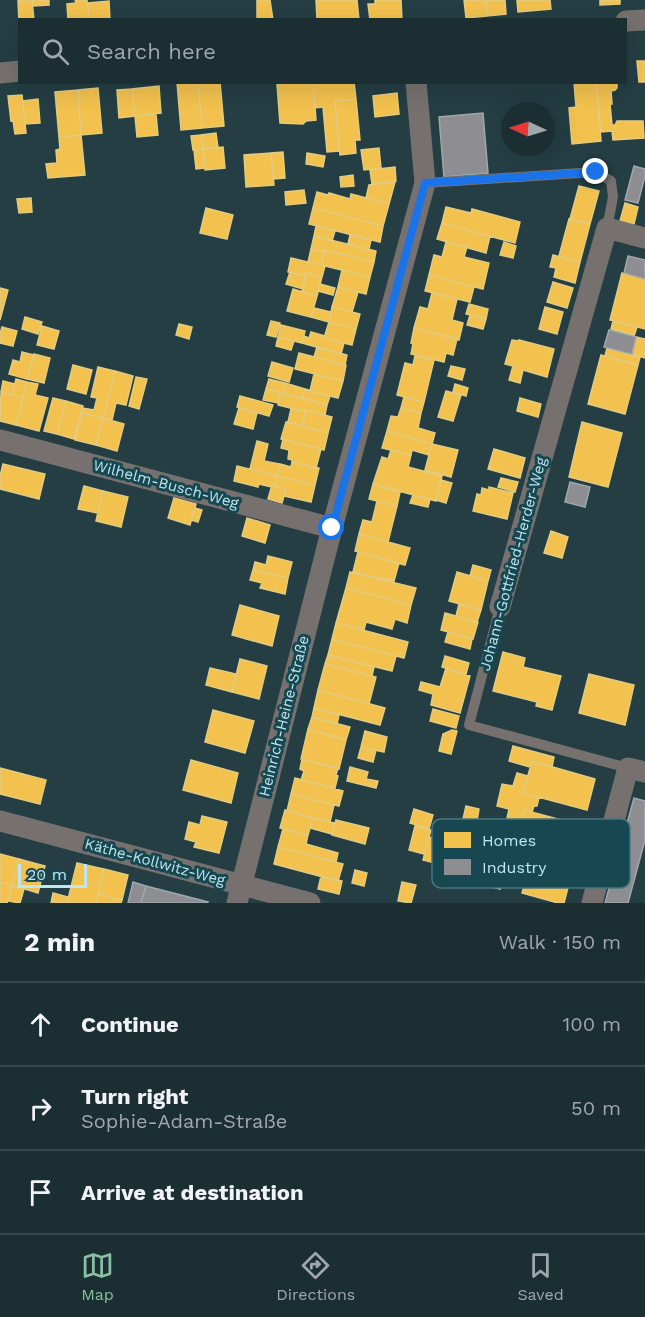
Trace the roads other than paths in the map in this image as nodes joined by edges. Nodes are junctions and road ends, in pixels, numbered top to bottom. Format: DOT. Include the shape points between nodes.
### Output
graph roads {
  1 [pos="645,20"];
  2 [pos="627,21"];
  3 [pos="18,71"];
  4 [pos="0,73"];
  5 [pos="416,84"];
  6 [pos="425,183"];
  7 [pos="607,228"];
  8 [pos="645,237"];
  9 [pos="0,440"];
  10 [pos="332,528"];
  11 [pos="500,607"];
  12 [pos="637,770"];
  13 [pos="620,819"];
  14 [pos="0,821"];
  15 [pos="596,888"];
  16 [pos="239,894"];
  17 [pos="310,903"];
  18 [pos="591,903"];
  1 -- 2 [label="street"];
  3 -- 4 [label="street"];
  5 -- 6 [label="street"];
  6 -- 7 [label="lane" via="596,172 611,181 613,197"];
  6 -- 10 [label="street, Heinrich-Heine-Straße"];
  7 -- 8 [label="street"];
  7 -- 11 [label="street, Johann-Gottfried-Herder-Weg"];
  9 -- 10 [label="street, Wilhelm-Busch-Weg"];
  10 -- 16 [label="street, Heinrich-Heine-Straße"];
  11 -- 12 [label="lane, Johann-Gottfried-Herder-Weg" via="469,725"];
  12 -- 13 [label="street"];
  14 -- 16 [label="street, Käthe-Kollwitz-Weg"];
  15 -- 18 [label="street"];
  16 -- 17 [label="street, Käthe-Kollwitz-Weg"];
}
